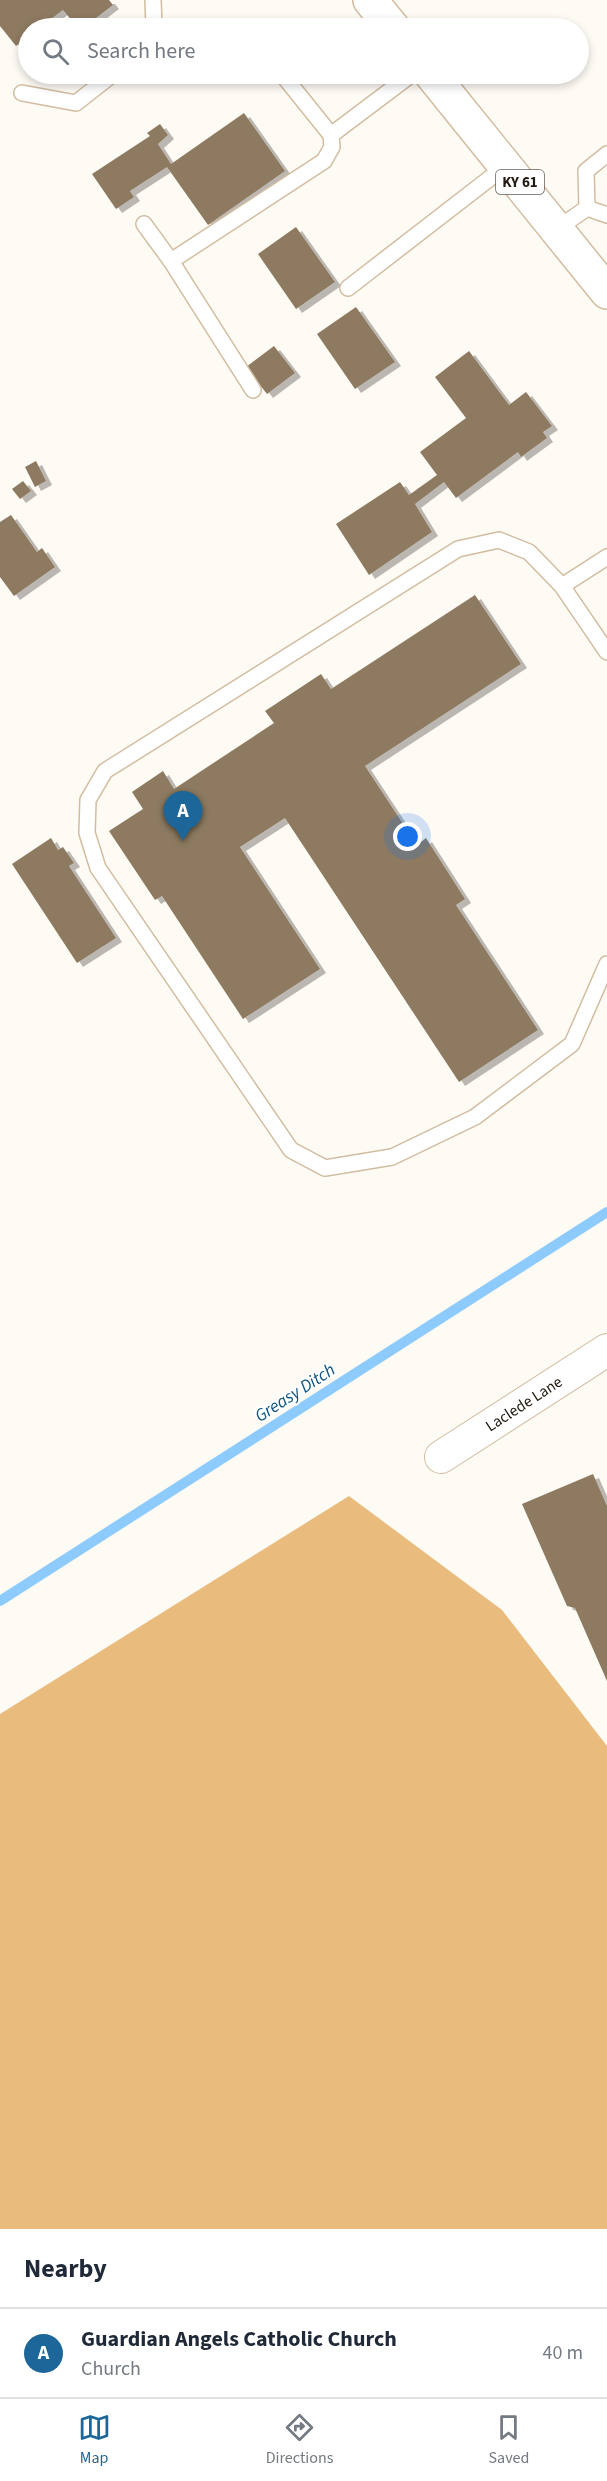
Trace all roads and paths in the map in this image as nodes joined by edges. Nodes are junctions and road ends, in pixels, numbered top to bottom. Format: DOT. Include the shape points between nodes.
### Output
graph roads {
  1 [pos="153,0"];
  2 [pos="370,0"];
  3 [pos="154,18"];
  4 [pos="385,18"];
  5 [pos="100,84"];
  6 [pos="290,84"];
  7 [pos="399,84"];
  8 [pos="439,84"];
  9 [pos="22,93"];
  10 [pos="331,135"];
  11 [pos="607,154"];
  12 [pos="507,165"];
  13 [pos="587,208"];
  14 [pos="607,215"];
  15 [pos="144,224"];
  16 [pos="557,229"];
  17 [pos="171,261"];
  18 [pos="348,288"];
  19 [pos="607,292"];
  20 [pos="253,390"];
  21 [pos="607,557"];
  22 [pos="562,586"];
  23 [pos="607,652"];
  24 [pos="607,964"];
  25 [pos="607,1350"];
  26 [pos="441,1457"];
  1 -- 3 [label="lane"];
  2 -- 4 [label="main road"];
  5 -- 9 [label="lane" via="76,103"];
  6 -- 10 [label="lane"];
  7 -- 10 [label="lane"];
  8 -- 12 [label="main road, KY 61"];
  10 -- 17 [label="lane" via="332,147 324,161"];
  11 -- 13 [label="lane" via="586,171"];
  12 -- 16 [label="main road, KY 61"];
  12 -- 18 [label="lane"];
  13 -- 14 [label="lane"];
  13 -- 16 [label="lane"];
  15 -- 17 [label="lane"];
  16 -- 19 [label="main road, KY 61"];
  17 -- 20 [label="lane"];
  21 -- 22 [label="lane"];
  22 -- 23 [label="lane"];
  22 -- 24 [label="lane" via="529,552 499,540 458,549 105,771 88,800 87,833 98,868 291,1150 325,1168 392,1157 475,1117 572,1044"];
  25 -- 26 [label="street, Laclede Lane"];
}
